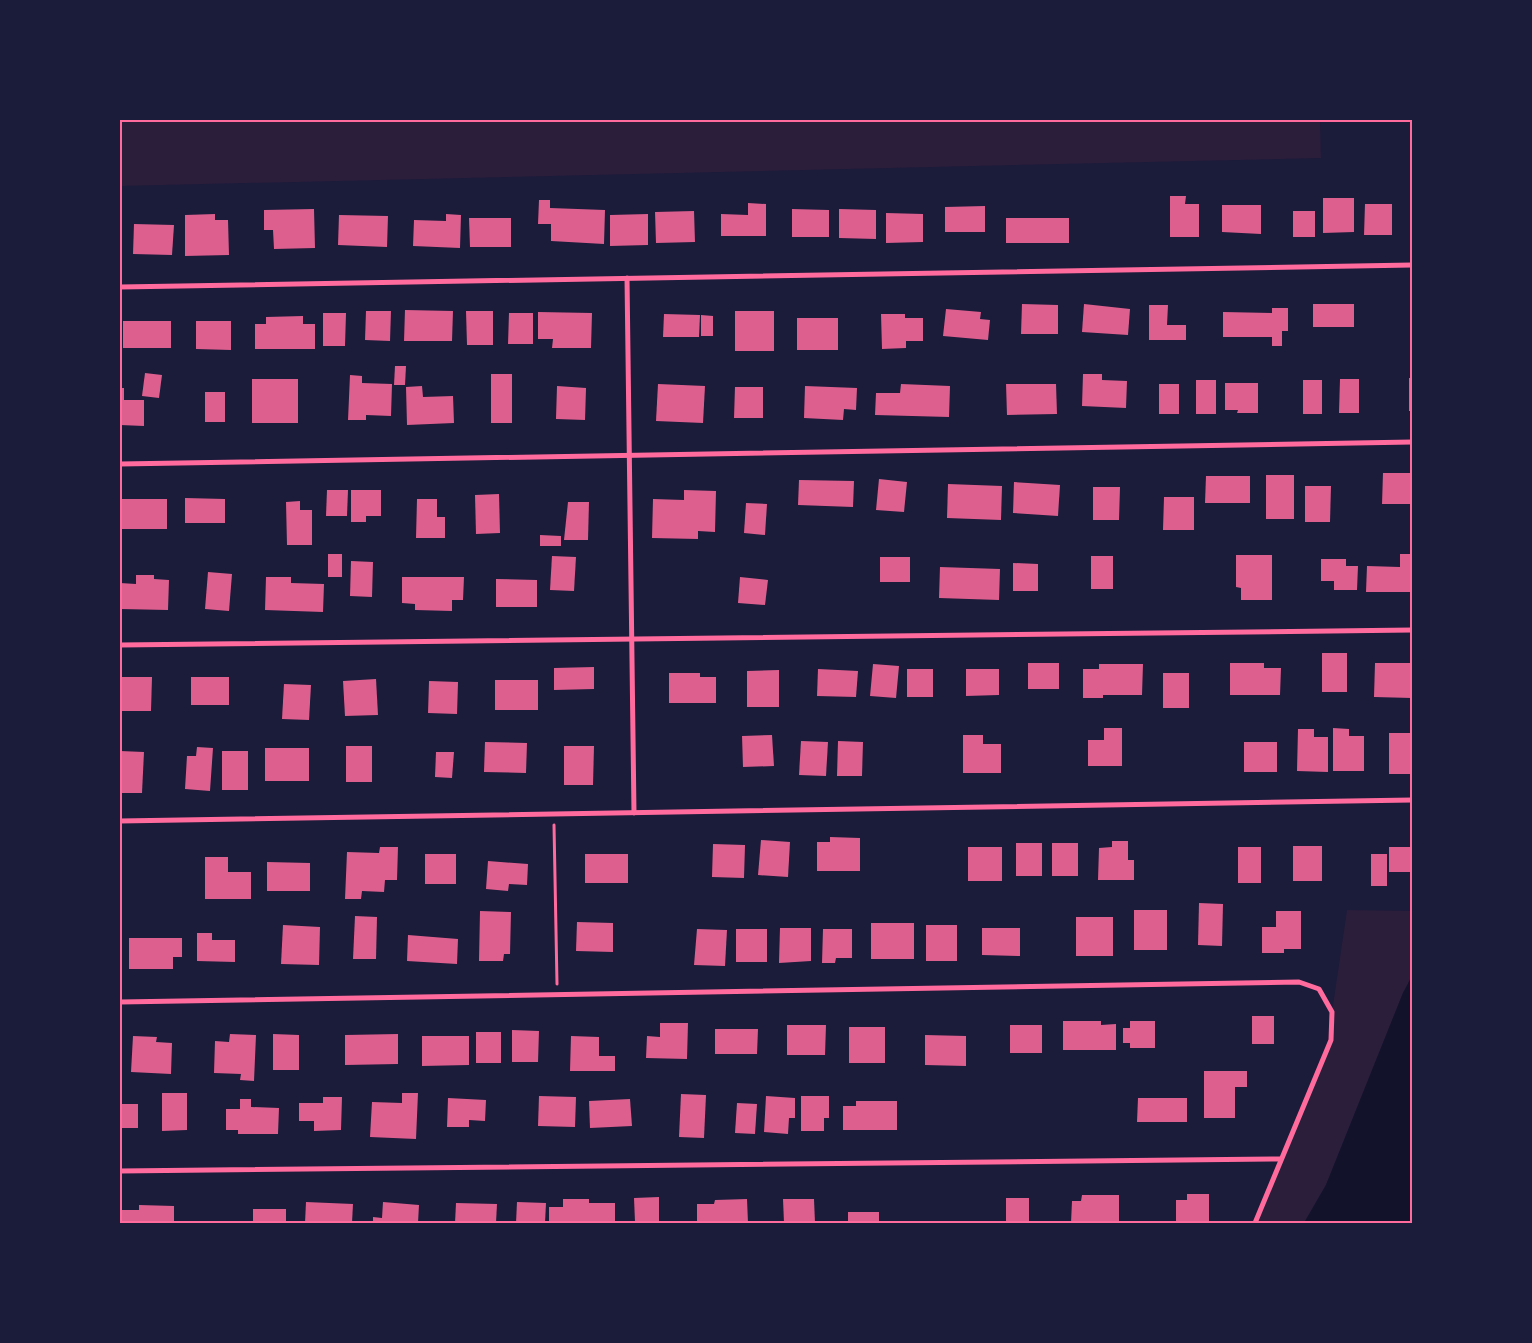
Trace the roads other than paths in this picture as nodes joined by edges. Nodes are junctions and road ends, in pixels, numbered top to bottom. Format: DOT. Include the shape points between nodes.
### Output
graph roads {
  1 [pos="1412,265"];
  2 [pos="627,278"];
  3 [pos="120,287"];
  4 [pos="1412,442"];
  5 [pos="630,456"];
  6 [pos="120,464"];
  7 [pos="1412,630"];
  8 [pos="632,639"];
  9 [pos="120,645"];
  10 [pos="1412,800"];
  11 [pos="634,813"];
  12 [pos="120,821"];
  13 [pos="120,1002"];
  14 [pos="1280,1159"];
  15 [pos="120,1171"];
  16 [pos="1255,1223"];
  1 -- 2 [label="street"];
  2 -- 3 [label="street"];
  2 -- 5 [label="street"];
  4 -- 5 [label="street"];
  5 -- 6 [label="street"];
  5 -- 8 [label="street"];
  7 -- 8 [label="street"];
  8 -- 9 [label="street"];
  8 -- 11 [label="street"];
  10 -- 11 [label="street"];
  11 -- 12 [label="street"];
  13 -- 14 [label="street" via="1299,982 1319,989 1332,1012 1331,1040"];
  14 -- 15 [label="street"];
  14 -- 16 [label="street"];
}
